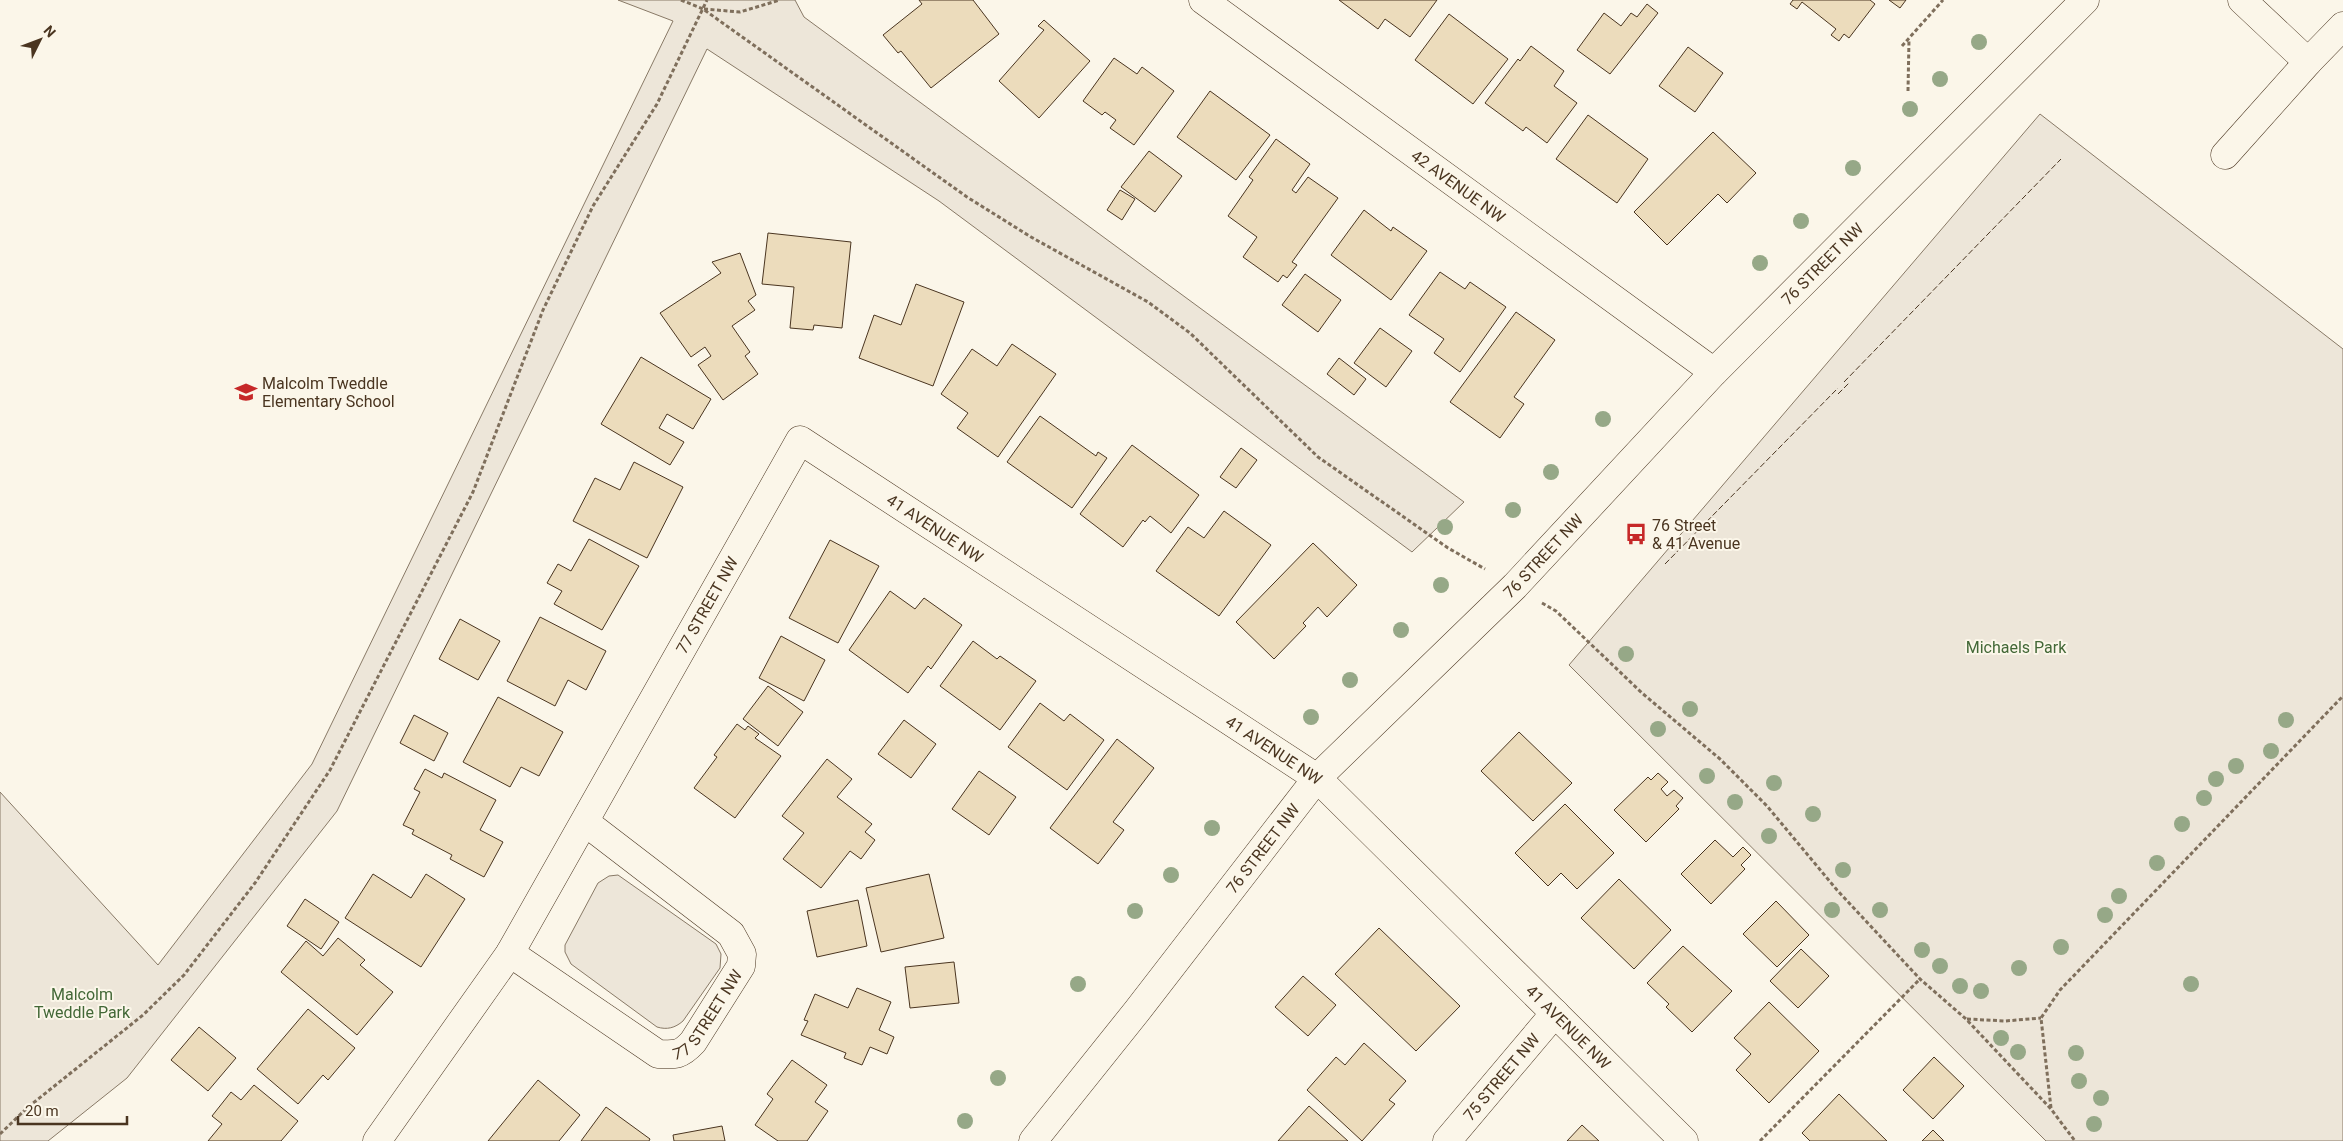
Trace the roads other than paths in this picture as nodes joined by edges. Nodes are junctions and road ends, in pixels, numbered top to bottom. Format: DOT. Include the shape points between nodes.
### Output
graph roads {
  1 [pos="1203,0"];
  2 [pos="2084,0"];
  3 [pos="2242,0"];
  4 [pos="2343,26"];
  5 [pos="2308,62"];
  6 [pos="2225,155"];
  7 [pos="1714,372"];
  8 [pos="800,440"];
  9 [pos="1317,778"];
  10 [pos="585,822"];
  11 [pos="510,953"];
  12 [pos="1555,1013"];
  13 [pos="377,1141"];
  14 [pos="1034,1141"];
  15 [pos="1447,1141"];
  16 [pos="1684,1141"];
  1 -- 7 [label="street, 42 AVENUE NW"];
  2 -- 7 [label="street, 76 STREET NW"];
  3 -- 5 [label="street"];
  4 -- 5 [label="street"];
  5 -- 6 [label="street"];
  7 -- 9 [label="street, 76 STREET NW" via="1515,586"];
  8 -- 9 [label="street, 41 AVENUE NW"];
  8 -- 10 [label="street, 77 STREET NW"];
  9 -- 12 [label="street, 41 AVENUE NW"];
  9 -- 14 [label="street, 76 STREET NW"];
  10 -- 11 [label="street, 77 STREET NW"];
  10 -- 11 [label="street, 77 STREET NW" via="731,934 742,954 741,966 693,1042 684,1052 671,1055 658,1054"];
  11 -- 13 [label="street, 77 STREET NW"];
  12 -- 15 [label="street, 75 STREET NW"];
  12 -- 16 [label="street, 41 AVENUE NW"];
}
